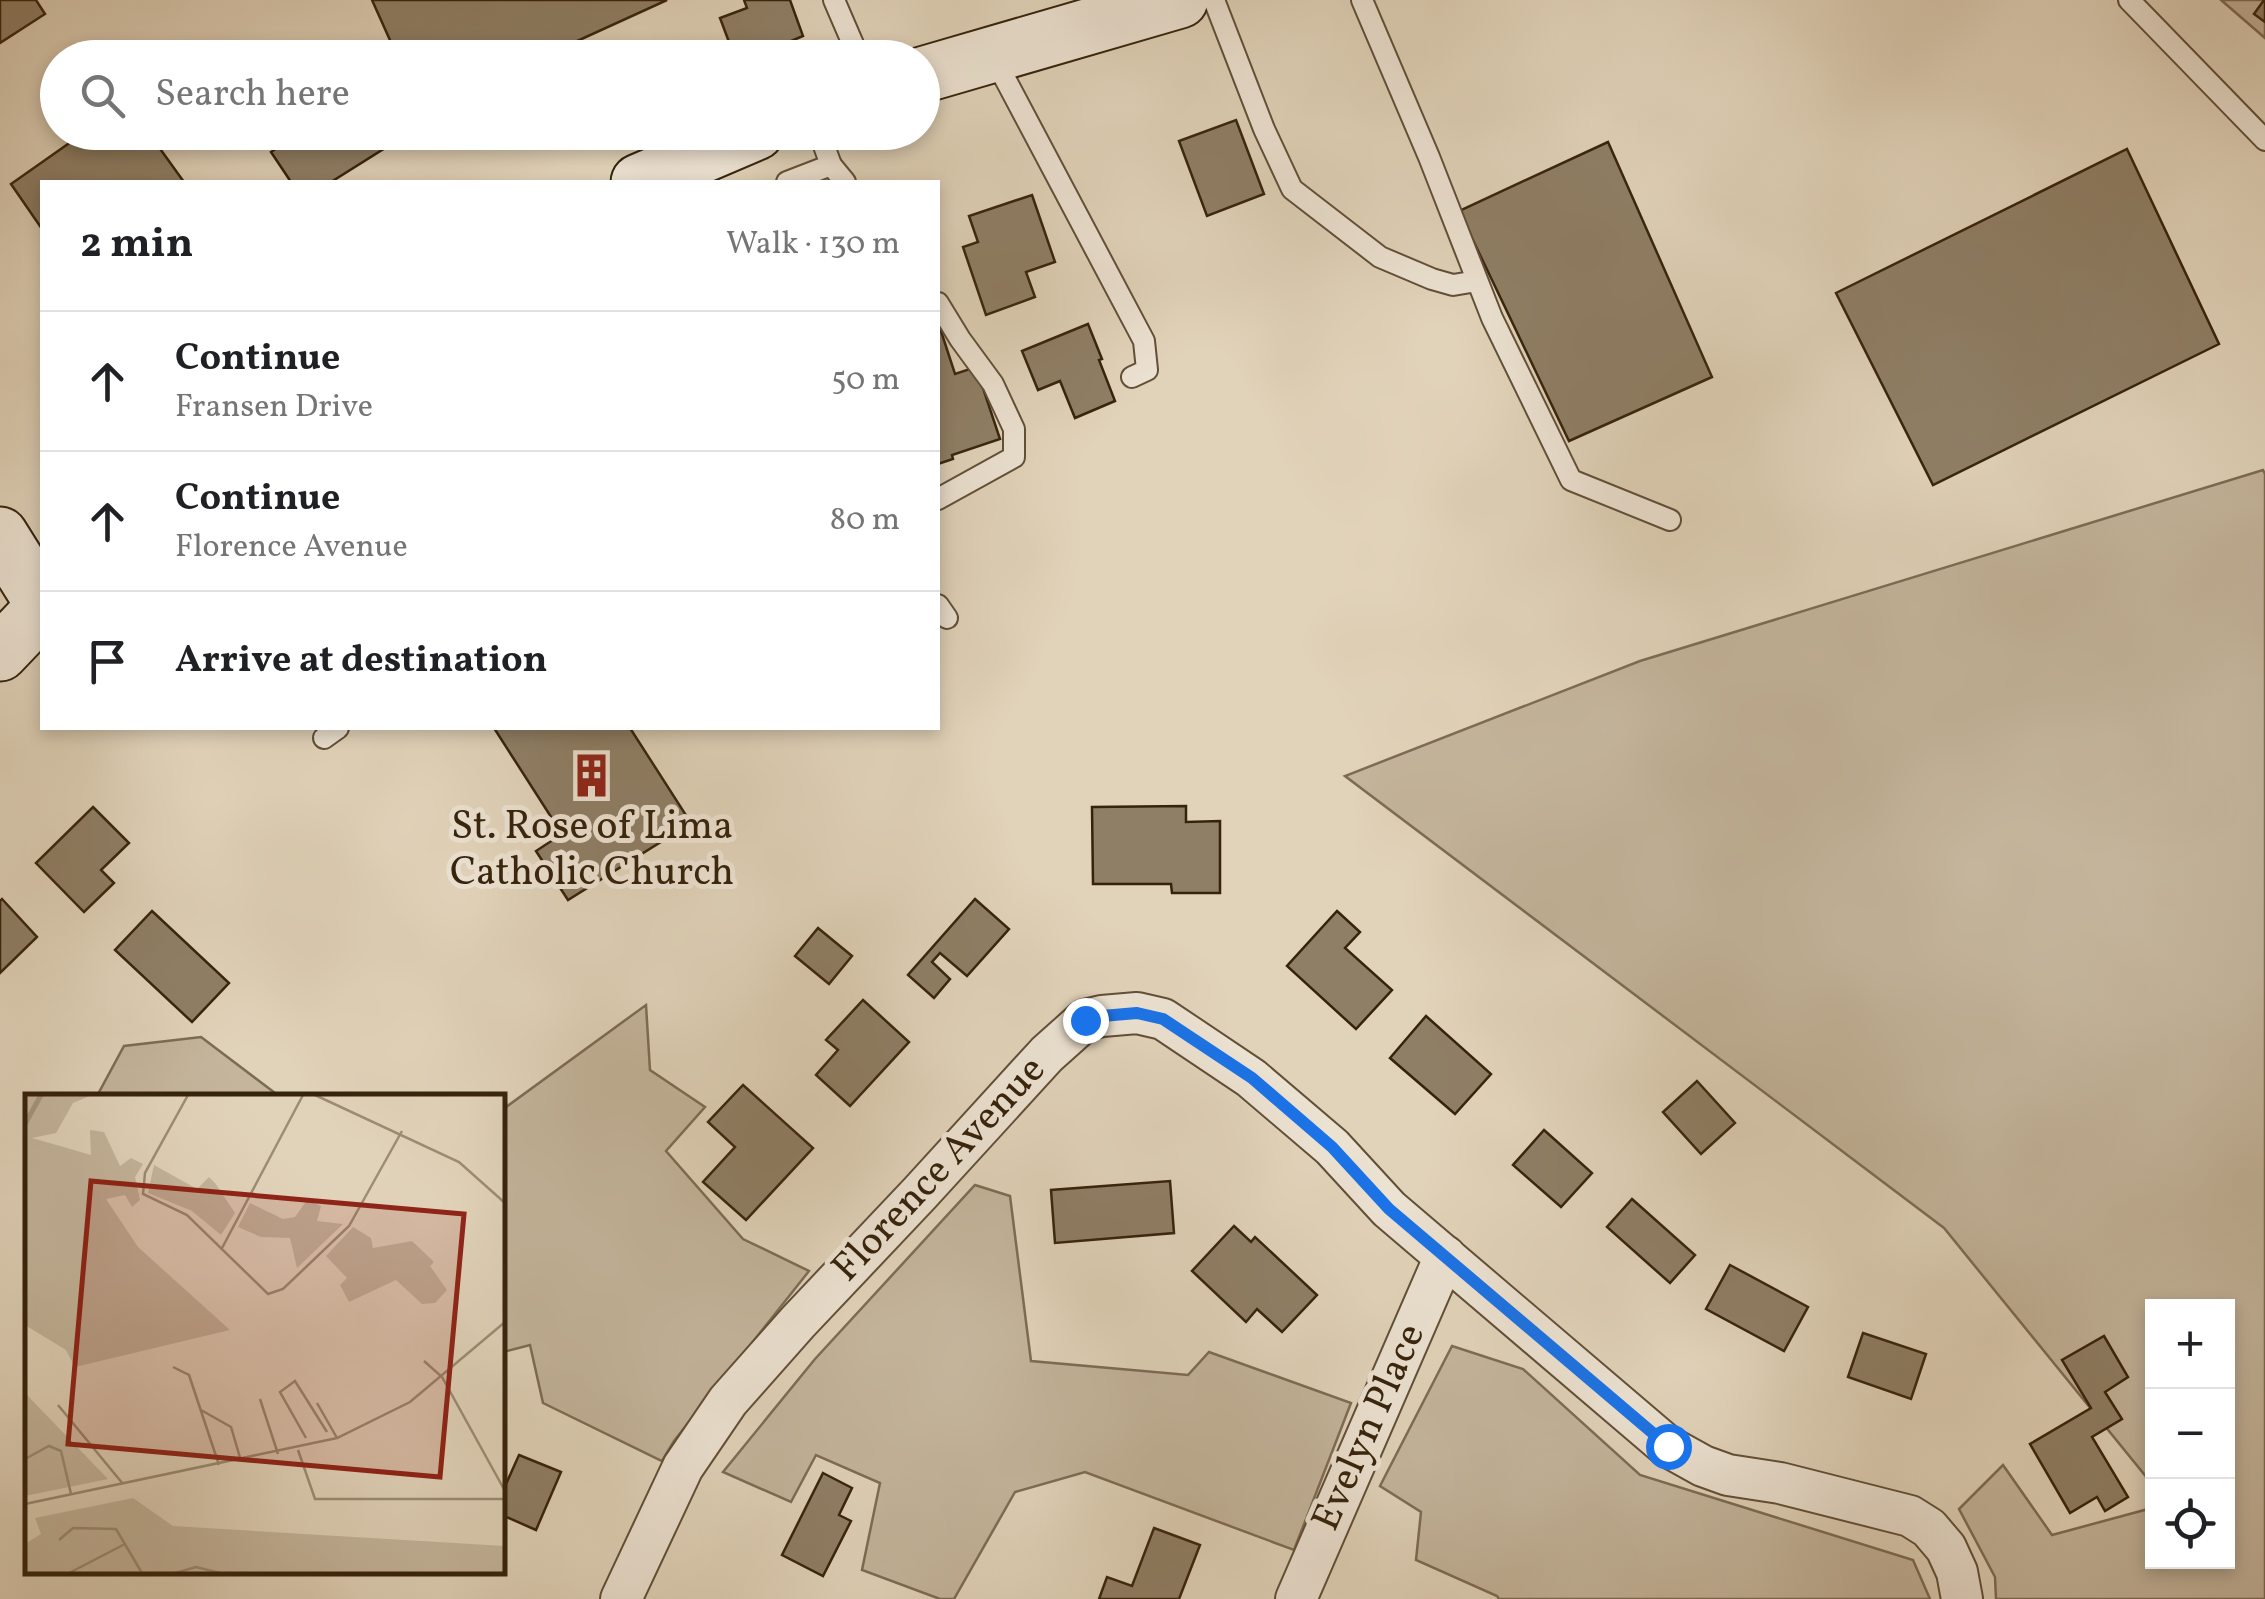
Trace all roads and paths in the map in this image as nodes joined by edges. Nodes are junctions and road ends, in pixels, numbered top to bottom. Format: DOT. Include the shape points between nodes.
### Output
graph roads {
  1 [pos="834,0"];
  2 [pos="1180,0"];
  3 [pos="1214,0"];
  4 [pos="1362,0"];
  5 [pos="2129,0"];
  6 [pos="851,40"];
  7 [pos="992,54"];
  8 [pos="940,70"];
  9 [pos="2265,140"];
  10 [pos="719,150"];
  11 [pos="825,150"];
  12 [pos="831,166"];
  13 [pos="662,178"];
  14 [pos="792,180"];
  15 [pos="843,180"];
  16 [pos="1478,280"];
  17 [pos="940,306"];
  18 [pos="1132,377"];
  19 [pos="940,498"];
  20 [pos="1670,520"];
  21 [pos="0,535"];
  22 [pos="40,602"];
  23 [pos="40,607"];
  24 [pos="0,653"];
  25 [pos="1445,1256"];
  26 [pos="622,1599"];
  27 [pos="1296,1599"];
  28 [pos="1962,1599"];
  1 -- 6 [label="lane"];
  2 -- 7 [label="main road"];
  3 -- 16 [label="lane" via="1292,189 1380,257 1453,285"];
  4 -- 16 [label="lane"];
  5 -- 9 [label="lane"];
  7 -- 8 [label="main road"];
  7 -- 18 [label="lane" via="1144,341 1147,370"];
  10 -- 13 [label="main road"];
  11 -- 12 [label="lane"];
  12 -- 14 [label="lane"];
  12 -- 15 [label="lane"];
  16 -- 20 [label="lane" via="1571,480"];
  17 -- 19 [label="lane" via="993,384 1014,429 1014,456"];
  21 -- 22 [label="main road"];
  23 -- 24 [label="main road"];
  25 -- 26 [label="street, Florence Avenue" via="1252,1078 1163,1019 1137,1013 1085,1020 1046,1054 728,1401 682,1467"];
  25 -- 27 [label="street, Evelyn Place"];
  25 -- 28 [label="street, Florence Avenue" via="1668,1446 1703,1466 1910,1516 1929,1528 1946,1548"];
}
